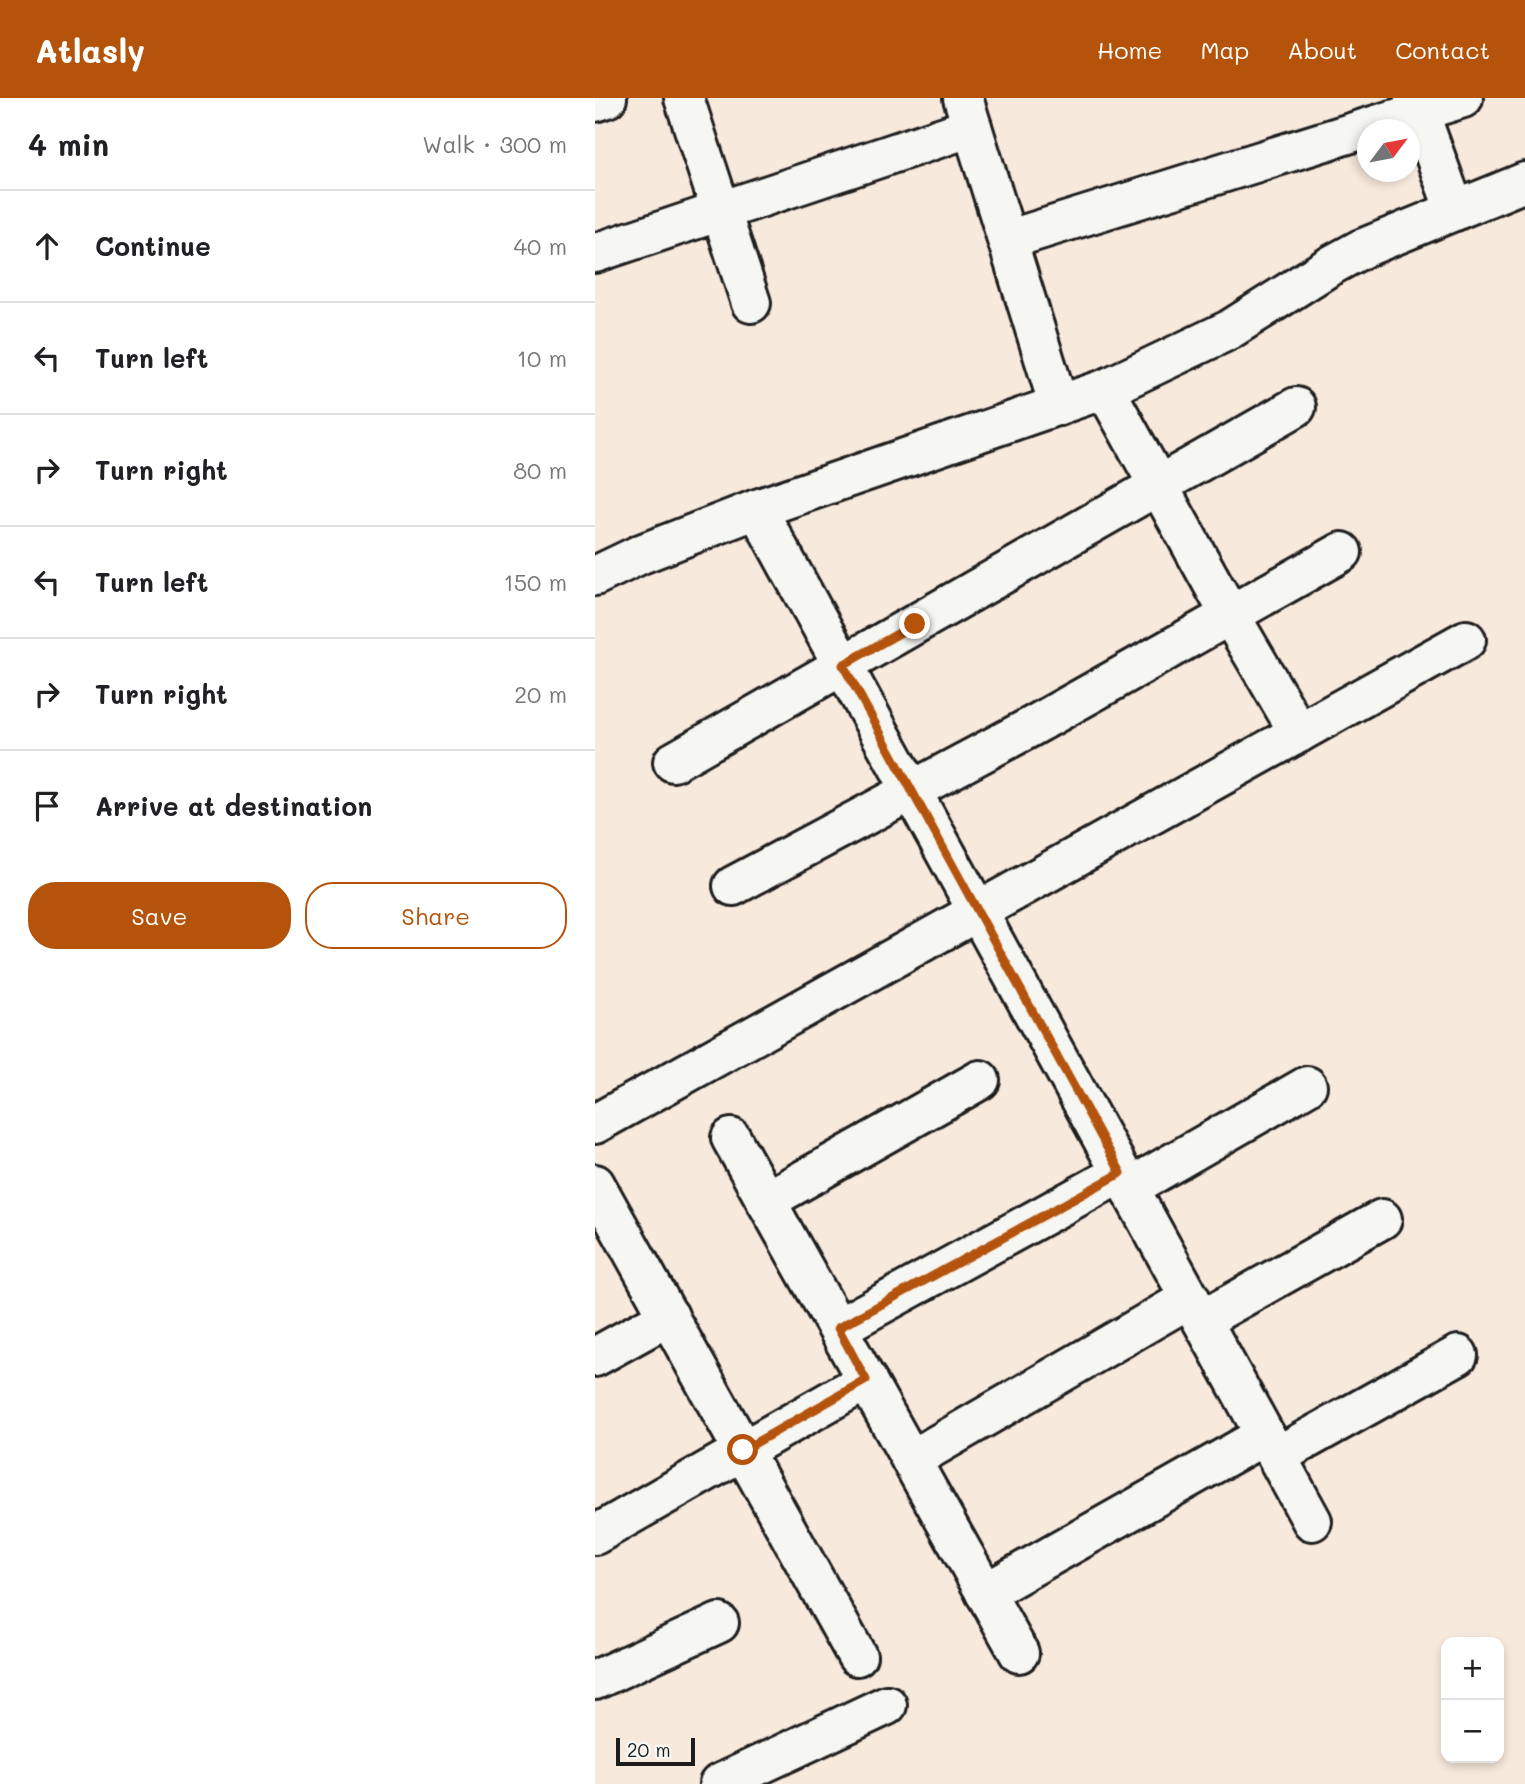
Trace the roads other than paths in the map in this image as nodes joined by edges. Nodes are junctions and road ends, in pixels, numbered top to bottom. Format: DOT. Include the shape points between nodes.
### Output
graph roads {
  1 [pos="607,98"];
  2 [pos="684,98"];
  3 [pos="1463,98"];
  4 [pos="595,102"];
  5 [pos="1417,105"];
  6 [pos="969,106"];
  7 [pos="1525,183"];
  8 [pos="721,210"];
  9 [pos="1455,211"];
  10 [pos="1007,240"];
  11 [pos="595,253"];
  12 [pos="751,303"];
  13 [pos="1105,389"];
  14 [pos="1059,406"];
  15 [pos="1296,407"];
  16 [pos="1157,485"];
  17 [pos="757,509"];
  18 [pos="1342,552"];
  19 [pos="595,576"];
  20 [pos="1230,615"];
  21 [pos="1466,640"];
  22 [pos="843,665"];
  23 [pos="1299,733"];
  24 [pos="673,762"];
  25 [pos="910,789"];
  26 [pos="733,886"];
  27 [pos="978,911"];
  28 [pos="980,1080"];
  29 [pos="1307,1086"];
  30 [pos="595,1124"];
  31 [pos="731,1138"];
  32 [pos="1125,1180"];
  33 [pos="595,1184"];
  34 [pos="766,1200"];
  35 [pos="1382,1219"];
  36 [pos="1196,1309"];
  37 [pos="669,1316"];
  38 [pos="838,1328"];
  39 [pos="1458,1355"];
  40 [pos="595,1357"];
  41 [pos="866,1380"];
  42 [pos="1271,1446"];
  43 [pos="743,1450"];
  44 [pos="911,1460"];
  45 [pos="1312,1521"];
  46 [pos="595,1535"];
  47 [pos="985,1593"];
  48 [pos="719,1623"];
  49 [pos="1019,1653"];
  50 [pos="857,1656"];
  51 [pos="595,1680"];
  52 [pos="887,1705"];
  53 [pos="719,1784"];
  1 -- 4 [label="street"];
  2 -- 8 [label="street"];
  3 -- 5 [label="street"];
  5 -- 9 [label="street"];
  5 -- 10 [label="street"];
  6 -- 8 [label="street"];
  6 -- 10 [label="street"];
  7 -- 9 [label="street"];
  8 -- 11 [label="street"];
  8 -- 12 [label="street"];
  9 -- 13 [label="street" via="1361,249 1229,330"];
  10 -- 14 [label="street"];
  13 -- 14 [label="street"];
  13 -- 16 [label="street"];
  14 -- 17 [label="street"];
  15 -- 16 [label="street"];
  16 -- 20 [label="street"];
  16 -- 22 [label="street"];
  17 -- 19 [label="street"];
  17 -- 22 [label="street"];
  18 -- 20 [label="street"];
  20 -- 23 [label="street"];
  20 -- 25 [label="street"];
  21 -- 23 [label="street"];
  22 -- 24 [label="street"];
  22 -- 25 [label="street"];
  23 -- 27 [label="street"];
  25 -- 26 [label="street"];
  25 -- 27 [label="street"];
  27 -- 30 [label="street"];
  27 -- 32 [label="street"];
  28 -- 34 [label="street"];
  29 -- 32 [label="street"];
  31 -- 34 [label="street"];
  32 -- 36 [label="street"];
  32 -- 38 [label="street"];
  33 -- 37 [label="street"];
  34 -- 38 [label="street"];
  35 -- 36 [label="street"];
  36 -- 42 [label="street"];
  36 -- 44 [label="street"];
  37 -- 40 [label="street"];
  37 -- 43 [label="street"];
  38 -- 41 [label="street"];
  39 -- 42 [label="street"];
  41 -- 43 [label="street"];
  41 -- 44 [label="street"];
  42 -- 45 [label="street"];
  42 -- 47 [label="street"];
  43 -- 46 [label="street"];
  43 -- 50 [label="street"];
  44 -- 47 [label="street"];
  47 -- 49 [label="street"];
  48 -- 51 [label="street"];
  52 -- 53 [label="street"];
}
